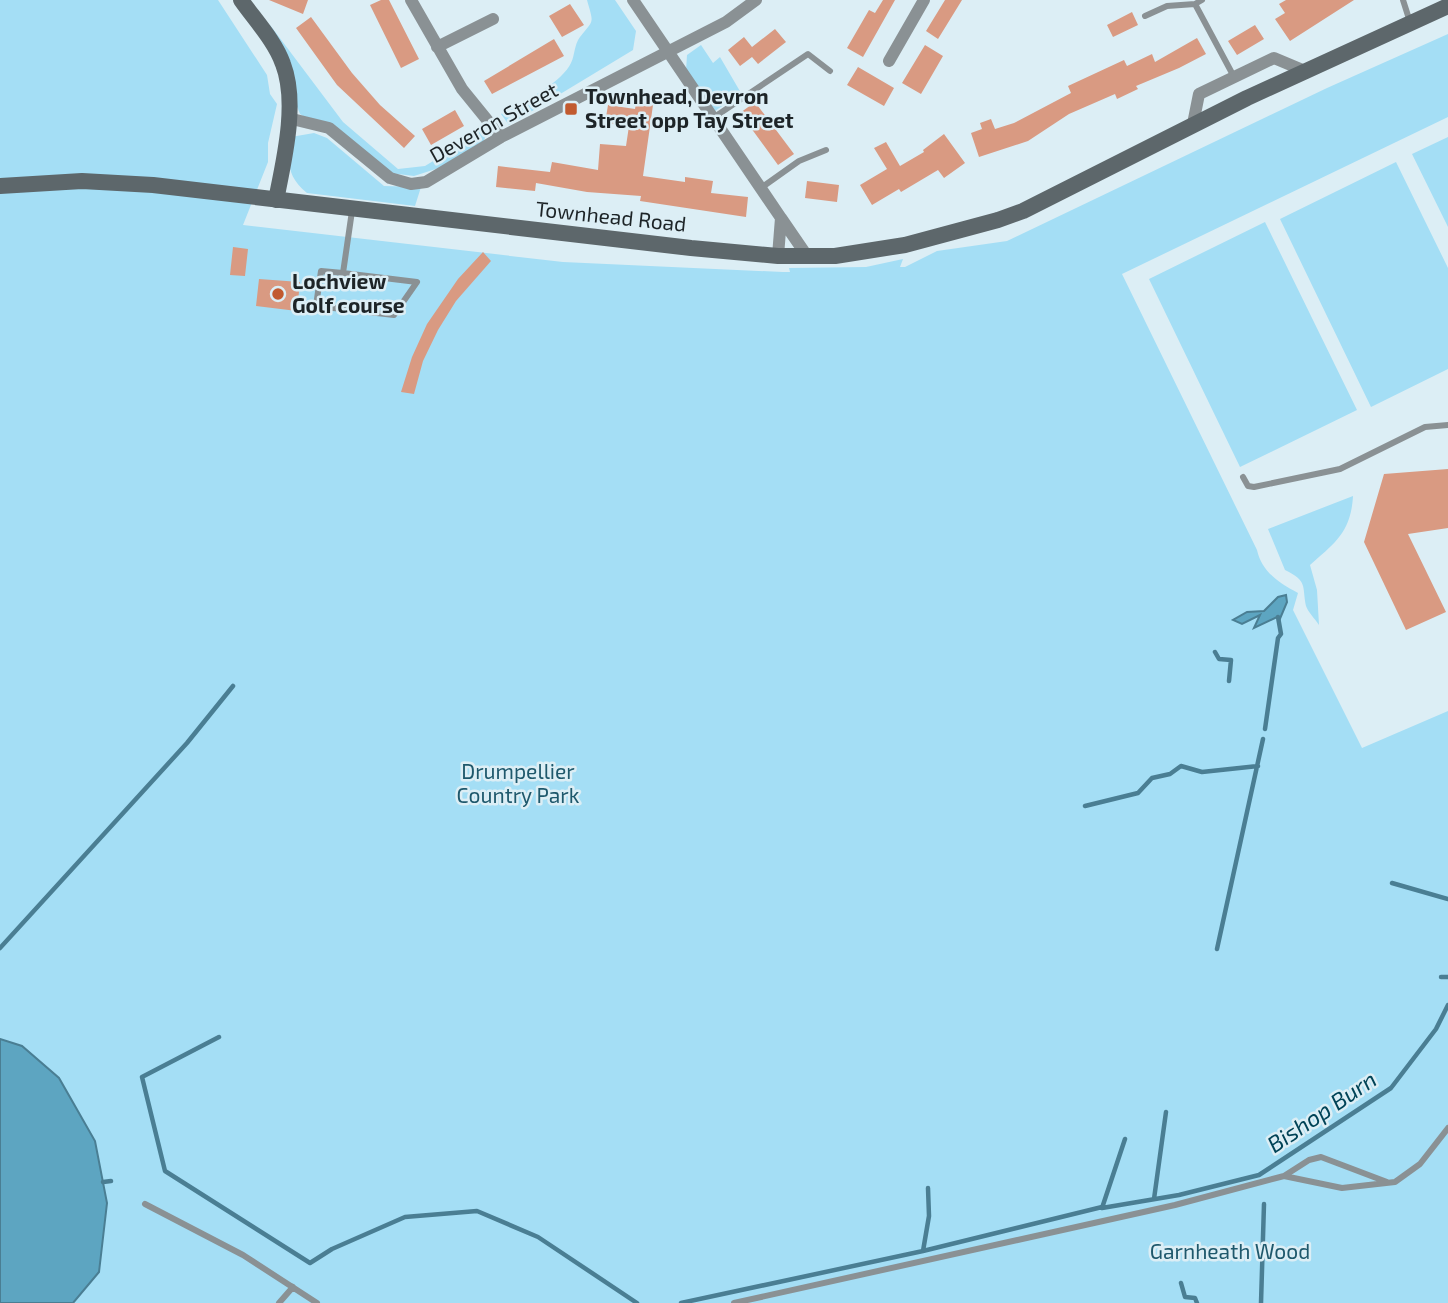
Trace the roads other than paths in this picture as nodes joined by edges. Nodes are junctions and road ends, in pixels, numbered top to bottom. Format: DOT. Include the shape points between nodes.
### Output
graph roads {
  1 [pos="241,0"];
  2 [pos="411,0"];
  3 [pos="633,0"];
  4 [pos="756,0"];
  5 [pos="924,0"];
  6 [pos="1202,0"];
  7 [pos="1403,0"];
  8 [pos="1195,4"];
  9 [pos="1448,6"];
  10 [pos="1145,16"];
  11 [pos="493,19"];
  12 [pos="1411,23"];
  13 [pos="437,47"];
  14 [pos="667,52"];
  15 [pos="889,61"];
  16 [pos="830,71"];
  17 [pos="1305,71"];
  18 [pos="1233,75"];
  19 [pos="288,118"];
  20 [pos="712,118"];
  21 [pos="1193,124"];
  22 [pos="501,137"];
  23 [pos="826,150"];
  24 [pos="0,186"];
  25 [pos="761,188"];
  26 [pos="276,200"];
  27 [pos="353,209"];
  28 [pos="781,218"];
  29 [pos="778,256"];
  30 [pos="807,256"];
  31 [pos="343,273"];
  32 [pos="1448,425"];
  33 [pos="1243,477"];
  34 [pos="1448,1128"];
  35 [pos="1284,1176"];
  36 [pos="1387,1182"];
  37 [pos="145,1204"];
  38 [pos="293,1287"];
  39 [pos="279,1303"];
  40 [pos="317,1303"];
  41 [pos="734,1303"];
  1 -- 19 [label="street" via="283,64"];
  2 -- 13 [label="street"];
  3 -- 14 [label="street"];
  4 -- 14 [label="street, Deveron Street" via="726,22"];
  5 -- 15 [label="street"];
  6 -- 8 [label="lane"];
  7 -- 12 [label="lane"];
  8 -- 10 [label="lane" via="1178,3"];
  8 -- 18 [label="lane"];
  9 -- 12 [label="street, Townhead Road"];
  11 -- 13 [label="street"];
  12 -- 17 [label="street, Townhead Road"];
  13 -- 22 [label="street" via="462,89"];
  14 -- 20 [label="street"];
  14 -- 22 [label="street, Deveron Street"];
  16 -- 20 [label="lane" via="808,54"];
  17 -- 18 [label="street" via="1274,58"];
  17 -- 21 [label="street, Townhead Road"];
  18 -- 21 [label="street" via="1199,94"];
  19 -- 22 [label="street, Deveron Street" via="329,128 374,168 411,184 436,177"];
  19 -- 26 [label="street"];
  20 -- 25 [label="street"];
  21 -- 30 [label="street, Townhead Road" via="998,220 905,245"];
  23 -- 25 [label="lane" via="799,161"];
  24 -- 26 [label="street, Townhead Road" via="82,181"];
  25 -- 28 [label="street"];
  26 -- 27 [label="street, Townhead Road"];
  27 -- 29 [label="street, Townhead Road"];
  27 -- 31 [label="lane"];
  28 -- 29 [label="street"];
  28 -- 30 [label="street"];
  29 -- 30 [label="street, Townhead Road"];
  31 -- 31 [label="lane" via="321,271 316,306 394,315 417,282"];
  32 -- 33 [label="lane" via="1426,427 1340,469 1254,487"];
  34 -- 36 [label="lane" via="1420,1164 1395,1182"];
  35 -- 36 [label="lane" via="1342,1188"];
  35 -- 36 [label="lane" via="1321,1157"];
  35 -- 41 [label="lane" via="1175,1205"];
  37 -- 38 [label="lane"];
  38 -- 39 [label="lane"];
  38 -- 40 [label="lane"];
}
